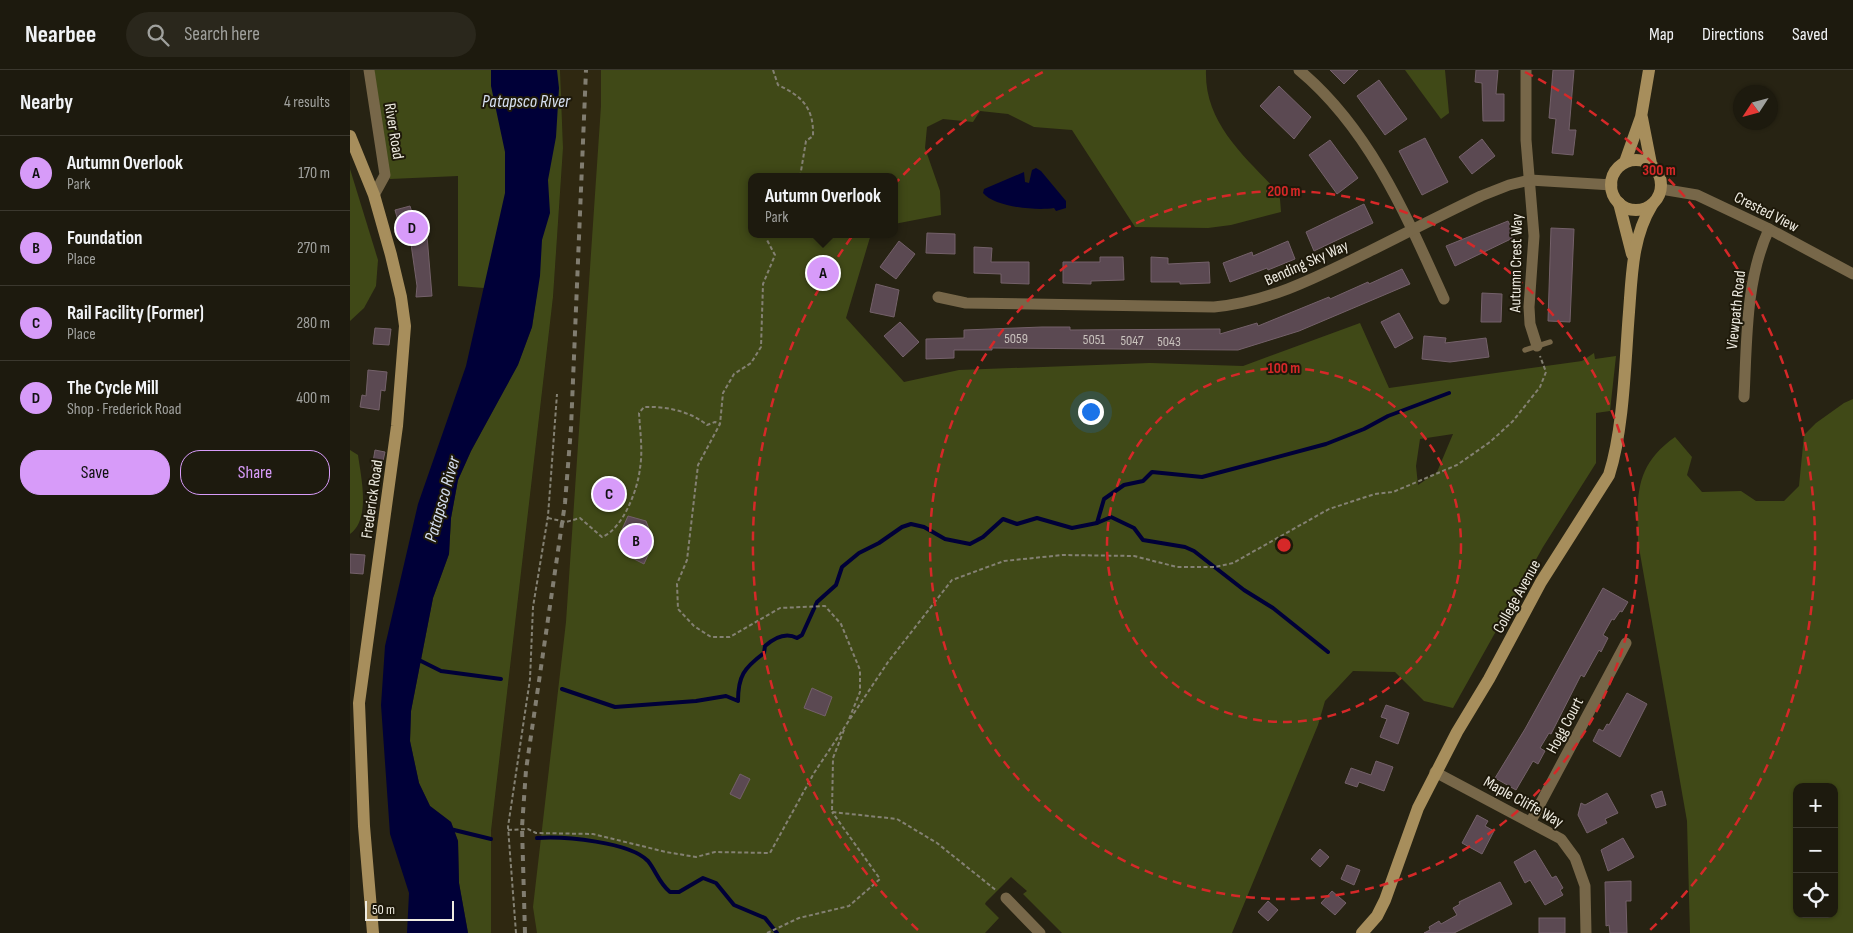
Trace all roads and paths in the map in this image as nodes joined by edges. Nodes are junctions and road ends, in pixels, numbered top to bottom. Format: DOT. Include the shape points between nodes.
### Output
graph roads {
  1 [pos="369,70"];
  2 [pos="773,70"];
  3 [pos="1299,70"];
  4 [pos="1526,70"];
  5 [pos="1649,70"];
  6 [pos="1642,117"];
  7 [pos="350,136"];
  8 [pos="1625,162"];
  9 [pos="1651,164"];
  10 [pos="801,173"];
  11 [pos="1530,180"];
  12 [pos="1612,185"];
  13 [pos="1661,189"];
  14 [pos="374,195"];
  15 [pos="1619,203"];
  16 [pos="1652,205"];
  17 [pos="1769,229"];
  18 [pos="1412,230"];
  19 [pos="767,238"];
  20 [pos="1633,256"];
  21 [pos="1853,274"];
  22 [pos="938,297"];
  23 [pos="1444,299"];
  24 [pos="1550,342"];
  25 [pos="1536,346"];
  26 [pos="1525,350"];
  27 [pos="557,394"];
  28 [pos="1744,398"];
  29 [pos="720,424"];
  30 [pos="548,518"];
  31 [pos="1626,652"];
  32 [pos="847,725"];
  33 [pos="1435,772"];
  34 [pos="832,812"];
  35 [pos="1531,821"];
  36 [pos="508,830"];
  37 [pos="1006,898"];
  38 [pos="1369,930"];
  39 [pos="373,933"];
  40 [pos="516,933"];
  41 [pos="767,933"];
  42 [pos="1040,933"];
  43 [pos="1586,933"];
  1 -- 14 [label="street, River Road" via="385,175"];
  2 -- 10 [label="path" via="778,85 797,94 813,119 813,136 806,141"];
  3 -- 18 [label="street" via="1355,130 1386,176"];
  4 -- 11 [label="street, Autumn Crest Way" via="1526,140"];
  5 -- 6 [label="street"];
  6 -- 8 [label="street"];
  6 -- 9 [label="street"];
  7 -- 14 [label="street, Frederick Road"];
  8 -- 9 [label="street" via="1634,160"];
  8 -- 12 [label="street" via="1614,173"];
  9 -- 13 [label="street" via="1658,171"];
  11 -- 12 [label="street, Bending Sky Way"];
  11 -- 18 [label="street, Bending Sky Way" via="1481,196"];
  11 -- 25 [label="street, Autumn Crest Way" via="1534,236 1529,307"];
  12 -- 15 [label="street, College Avenue"];
  13 -- 16 [label="street, College Avenue"];
  13 -- 17 [label="street, Crested View" via="1697,195"];
  14 -- 39 [label="street, Frederick Road" via="401,297 405,326 397,426 359,703"];
  15 -- 16 [label="street" via="1630,209"];
  15 -- 20 [label="street, College Avenue"];
  16 -- 20 [label="street, College Avenue" via="1642,222"];
  17 -- 21 [label="street, Crested View"];
  17 -- 28 [label="street, Viewpath Road" via="1759,250 1753,276"];
  18 -- 22 [label="street, Bending Sky Way" via="1284,292 1244,304 1214,307 966,303"];
  18 -- 23 [label="street"];
  19 -- 29 [label="path" via="775,255 763,284 761,347 751,363 734,374 723,393"];
  20 -- 33 [label="street, College Avenue" via="1615,457 1609,475 1541,582"];
  24 -- 25 [label="lane"];
  25 -- 26 [label="lane"];
  25 -- 32 [label="path" via="1546,372 1540,387 1513,421 1490,442 1457,465 1431,477 1393,492 1375,494 1329,510 1234,563 1215,567 1177,566 1134,556 1063,556 1004,561 952,580 888,662"];
  27 -- 30 [label="path"];
  29 -- 30 [label="path" via="707,425 697,417 673,408 644,407 639,413 640,469 625,516 602,537 580,518 566,522"];
  29 -- 32 [label="path" via="698,465 687,560 677,584 678,609 694,626 711,637 730,637 780,608 825,606 841,624 860,670 860,692"];
  30 -- 36 [label="path" via="533,607 530,679"];
  31 -- 35 [label="street, Hogg Court"];
  32 -- 34 [label="path" via="833,758"];
  32 -- 36 [label="path" via="814,773 770,853 715,852 696,856 593,834"];
  33 -- 35 [label="street, Maple Cliffe Way"];
  33 -- 38 [label="street, College Avenue" via="1407,835 1385,900"];
  34 -- 37 [label="path" via="897,819 938,843"];
  34 -- 41 [label="path" via="880,879 849,906 799,918"];
  35 -- 43 [label="street, Maple Cliffe Way" via="1561,839 1575,858 1585,886"];
  36 -- 40 [label="path"];
  37 -- 42 [label="street"];
}
